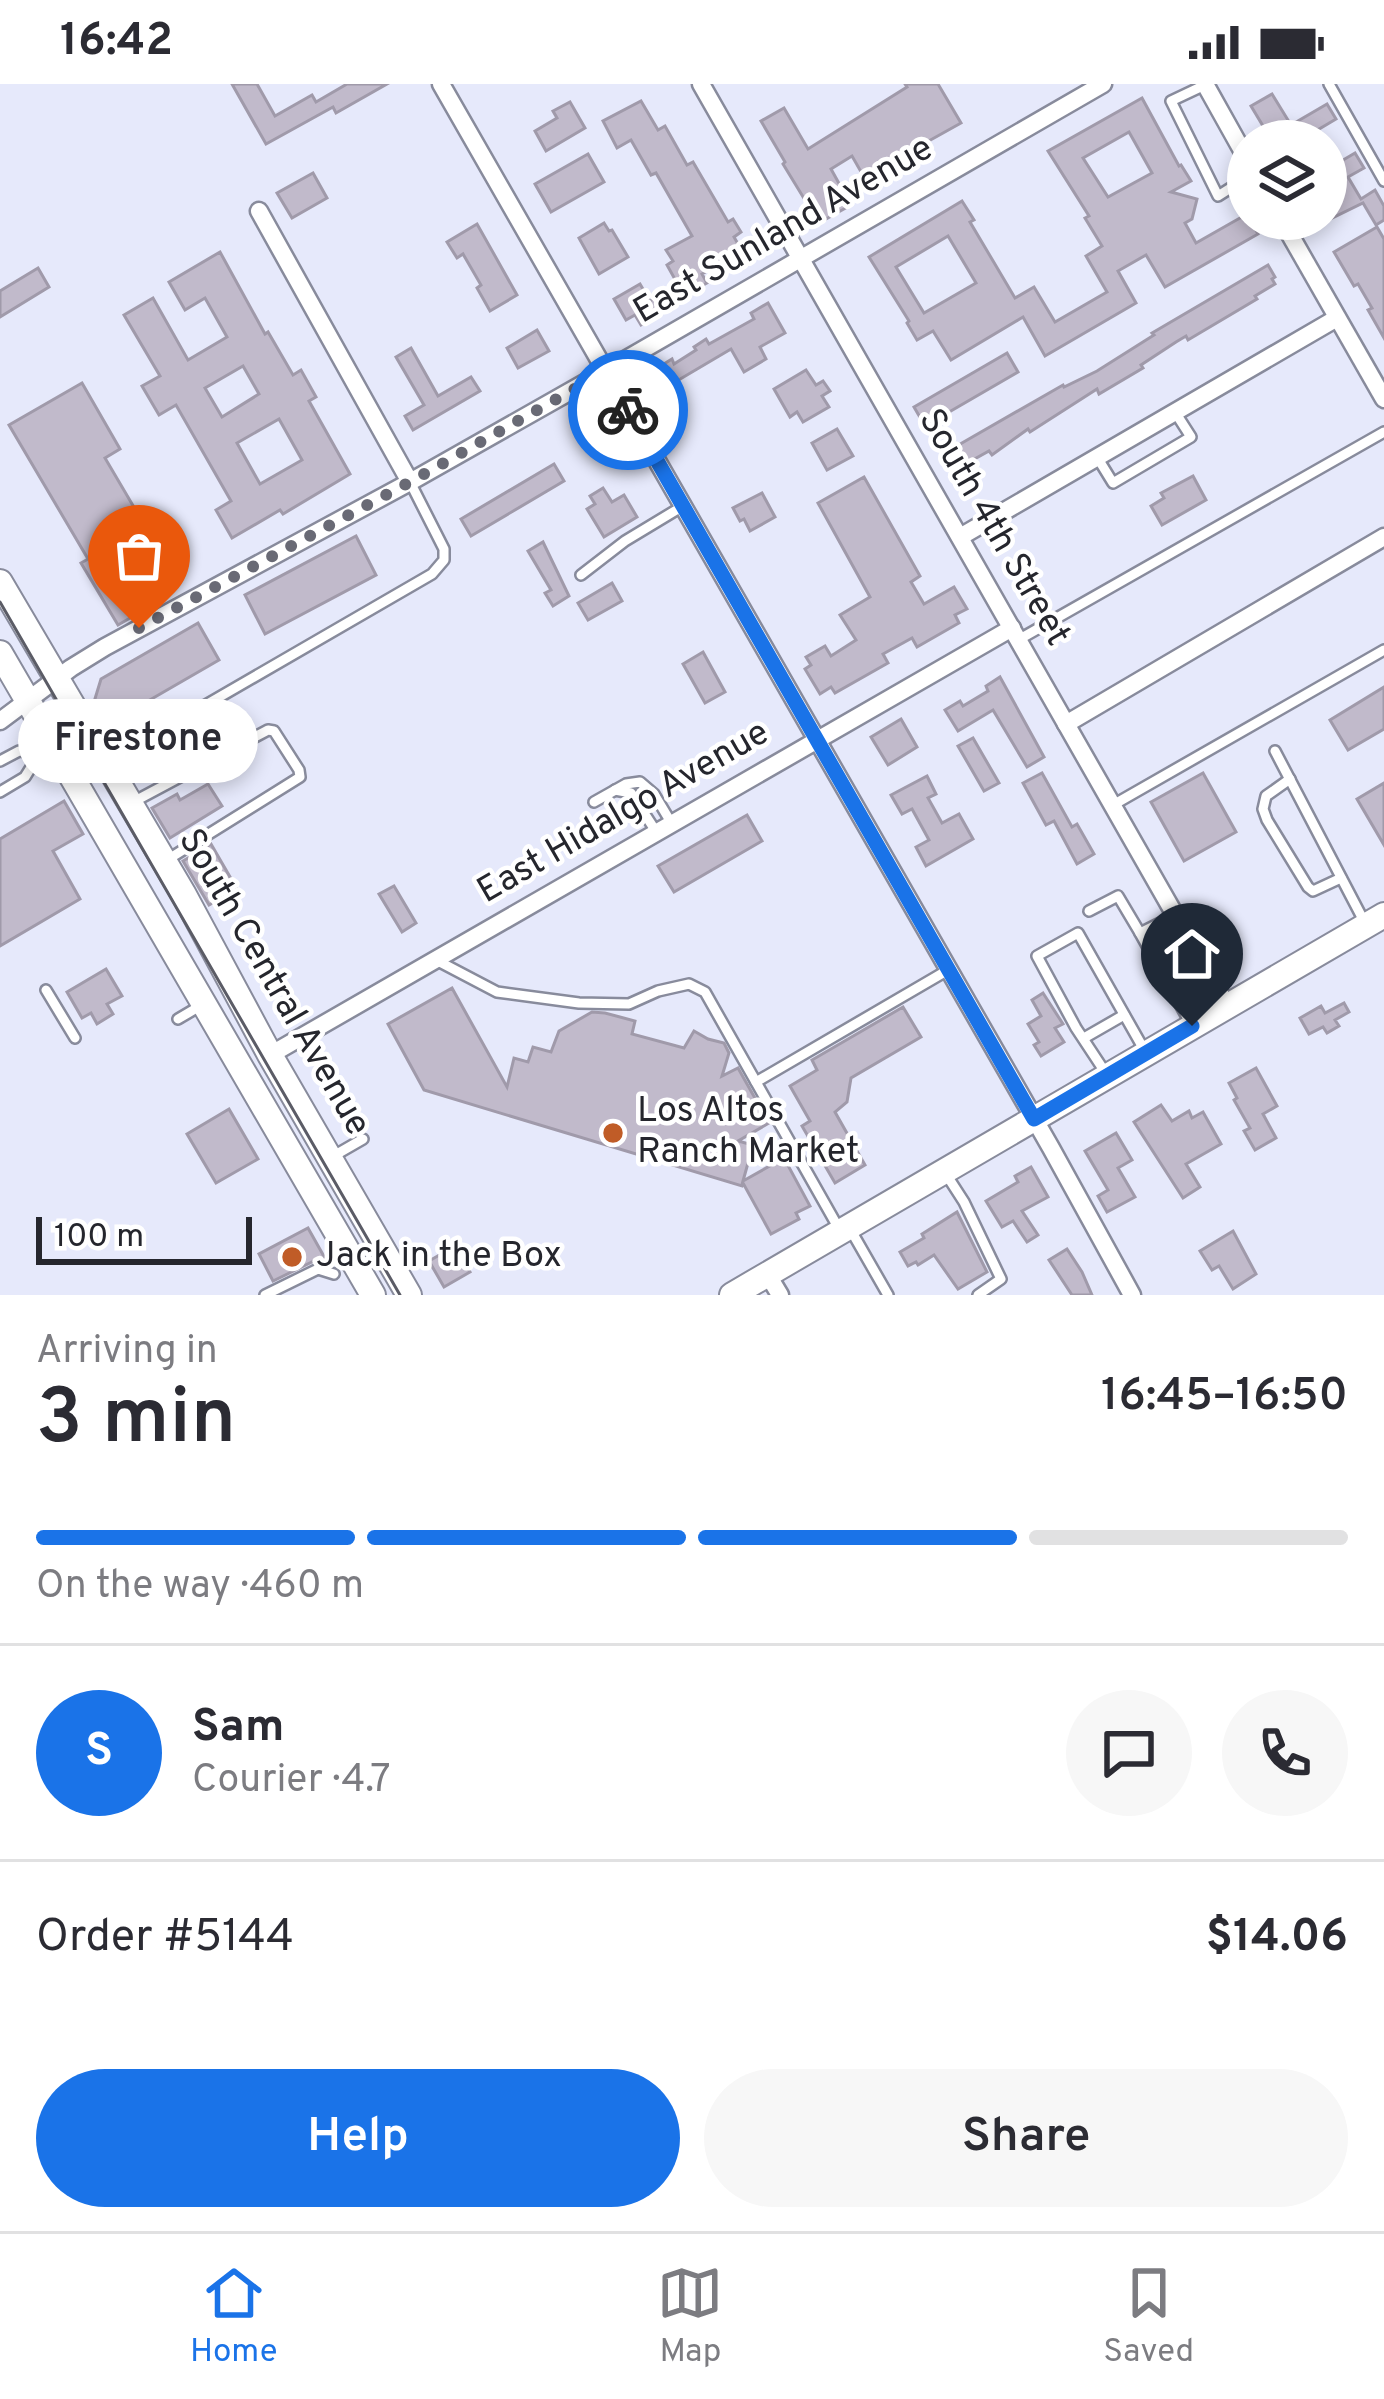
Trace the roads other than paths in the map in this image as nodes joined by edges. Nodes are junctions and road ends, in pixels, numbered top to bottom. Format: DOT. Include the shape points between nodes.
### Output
graph roads {
  1 [pos="441,84"];
  2 [pos="701,84"];
  3 [pos="1103,84"];
  4 [pos="1205,84"];
  5 [pos="1329,84"];
  6 [pos="1227,123"];
  7 [pos="1384,182"];
  8 [pos="1227,190"];
  9 [pos="259,211"];
  10 [pos="1293,240"];
  11 [pos="800,259"];
  12 [pos="1337,318"];
  13 [pos="606,371"];
  14 [pos="1384,399"];
  15 [pos="1175,412"];
  16 [pos="1384,432"];
  17 [pos="1097,457"];
  18 [pos="410,482"];
  19 [pos="683,506"];
  20 [pos="960,536"];
  21 [pos="1384,537"];
  22 [pos="581,575"];
  23 [pos="0,582"];
  24 [pos="1015,634"];
  25 [pos="1384,650"];
  26 [pos="0,653"];
  27 [pos="57,679"];
  28 [pos="28,701"];
  29 [pos="0,721"];
  30 [pos="1066,724"];
  31 [pos="817,740"];
  32 [pos="47,749"];
  33 [pos="1276,751"];
  34 [pos="0,760"];
  35 [pos="104,763"];
  36 [pos="1290,778"];
  37 [pos="615,790"];
  38 [pos="0,792"];
  39 [pos="594,802"];
  40 [pos="130,804"];
  41 [pos="1112,806"];
  42 [pos="664,828"];
  43 [pos="163,863"];
  44 [pos="1341,878"];
  45 [pos="1089,911"];
  46 [pos="1175,916"];
  47 [pos="1375,920"];
  48 [pos="1140,933"];
  49 [pos="436,960"];
  50 [pos="948,970"];
  51 [pos="46,989"];
  52 [pos="204,1003"];
  53 [pos="1227,1006"];
  54 [pos="1124,1015"];
  55 [pos="178,1018"];
  56 [pos="1192,1026"];
  57 [pos="75,1038"];
  58 [pos="1084,1038"];
  59 [pos="1146,1053"];
  60 [pos="270,1055"];
  61 [pos="1107,1076"];
  62 [pos="756,1082"];
  63 [pos="1034,1119"];
  64 [pos="363,1139"];
  65 [pos="331,1158"];
  66 [pos="944,1172"];
  67 [pos="845,1230"];
  68 [pos="334,1274"];
  69 [pos="774,1285"];
  70 [pos="265,1295"];
  71 [pos="373,1295"];
  72 [pos="409,1295"];
  73 [pos="732,1295"];
  74 [pos="888,1295"];
  75 [pos="978,1295"];
  76 [pos="1132,1295"];
  1 -- 13 [label="street"];
  2 -- 11 [label="street, South 4th Street"];
  3 -- 11 [label="street, East Sunland Avenue"];
  4 -- 6 [label="street"];
  4 -- 8 [label="lane" via="1171,101 1218,196"];
  5 -- 7 [label="lane"];
  9 -- 18 [label="street"];
  10 -- 12 [label="street"];
  11 -- 13 [label="street, East Sunland Avenue"];
  11 -- 20 [label="street, South 4th Street"];
  12 -- 14 [label="street"];
  12 -- 15 [label="street"];
  13 -- 18 [label="street, East Sunland Avenue"];
  13 -- 19 [label="street"];
  15 -- 17 [label="street"];
  15 -- 17 [label="lane" via="1191,437 1113,483"];
  16 -- 24 [label="lane"];
  17 -- 20 [label="street"];
  18 -- 27 [label="street, East Sunland Avenue"];
  18 -- 35 [label="lane" via="444,549 432,574"];
  19 -- 22 [label="lane"];
  19 -- 31 [label="street"];
  20 -- 24 [label="street, South 4th Street"];
  21 -- 30 [label="street"];
  23 -- 27 [label="main road, South Central Avenue"];
  24 -- 30 [label="street, South 4th Street"];
  24 -- 31 [label="street, East Hidalgo Avenue"];
  25 -- 41 [label="lane"];
  26 -- 28 [label="main road, South Central Avenue"];
  27 -- 28 [label="street, East Sunland Avenue"];
  27 -- 35 [label="main road, South Central Avenue"];
  28 -- 29 [label="street, East Sunland Avenue"];
  28 -- 32 [label="main road, South Central Avenue"];
  30 -- 41 [label="street, South 4th Street"];
  31 -- 42 [label="street, East Hidalgo Avenue"];
  31 -- 50 [label="street"];
  32 -- 34 [label="lane"];
  32 -- 38 [label="lane"];
  32 -- 52 [label="main road, South Central Avenue"];
  33 -- 36 [label="lane"];
  35 -- 40 [label="main road, South Central Avenue"];
  36 -- 44 [label="lane"];
  36 -- 44 [label="lane" via="1266,796 1267,820 1308,887"];
  37 -- 39 [label="lane"];
  37 -- 42 [label="lane" via="632,794"];
  37 -- 42 [label="lane" via="645,784"];
  40 -- 43 [label="main road, South Central Avenue"];
  40 -- 43 [label="lane" via="268,730 299,770 300,777"];
  41 -- 46 [label="street, South 4th Street"];
  42 -- 49 [label="street, East Hidalgo Avenue"];
  43 -- 60 [label="main road, South Central Avenue"];
  44 -- 47 [label="lane"];
  45 -- 48 [label="lane" via="1118,896"];
  46 -- 48 [label="lane"];
  46 -- 53 [label="street, South 4th Street"];
  47 -- 53 [label="main road"];
  48 -- 56 [label="lane"];
  49 -- 60 [label="street, East Hidalgo Avenue"];
  49 -- 62 [label="lane" via="496,992 579,1003 629,1004 689,984 705,992"];
  50 -- 62 [label="lane"];
  50 -- 63 [label="street"];
  51 -- 57 [label="lane"];
  52 -- 55 [label="lane"];
  52 -- 71 [label="main road, South Central Avenue"];
  53 -- 56 [label="main road"];
  54 -- 58 [label="lane"];
  54 -- 58 [label="lane" via="1078,933 1036,956"];
  54 -- 59 [label="lane"];
  56 -- 59 [label="main road"];
  58 -- 61 [label="lane"];
  59 -- 61 [label="main road"];
  60 -- 65 [label="main road, South Central Avenue"];
  61 -- 63 [label="main road"];
  62 -- 67 [label="lane"];
  63 -- 66 [label="main road"];
  63 -- 76 [label="street"];
  64 -- 65 [label="lane"];
  65 -- 72 [label="main road, South Central Avenue"];
  66 -- 67 [label="main road"];
  66 -- 75 [label="lane" via="1001,1279"];
  67 -- 69 [label="main road"];
  67 -- 74 [label="lane"];
  68 -- 70 [label="lane" via="318,1269"];
  69 -- 73 [label="main road"];
}
